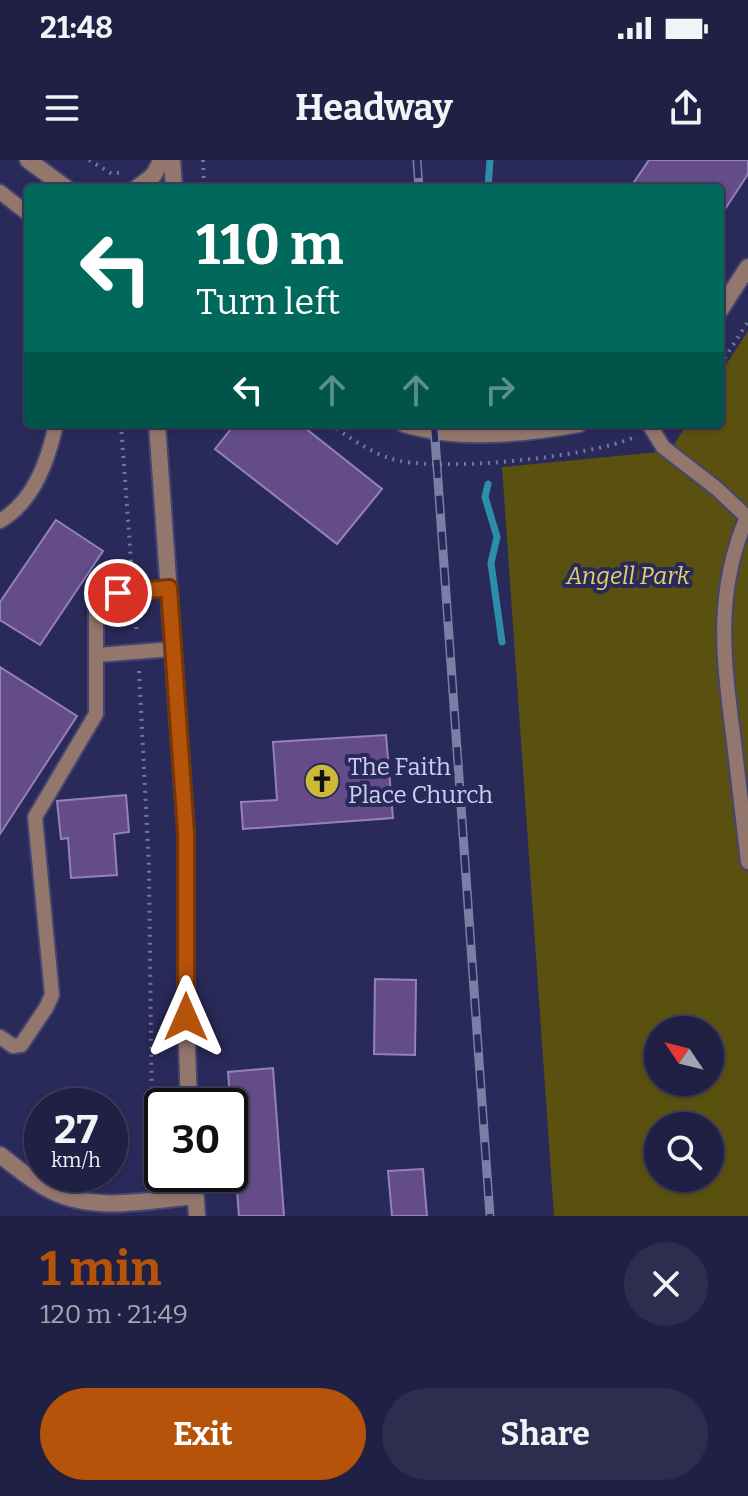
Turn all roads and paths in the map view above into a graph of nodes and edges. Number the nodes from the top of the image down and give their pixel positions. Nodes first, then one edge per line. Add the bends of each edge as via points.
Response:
1 (28, 160) edge
2 (89, 160) edge
3 (162, 160) edge
4 (172, 160) edge
5 (203, 160) edge
6 (125, 170) dead end
7 (56, 184) edge
8 (142, 184) edge
9 (174, 184) edge
10 (204, 184) edge
11 (0, 192) edge
12 (24, 210) edge
13 (748, 267) edge
14 (724, 304) edge
15 (748, 322) edge
16 (724, 359) edge
17 (55, 428) edge
18 (121, 428) edge
19 (157, 428) edge
20 (420, 428) edge
21 (536, 428) edge
22 (651, 428) edge
23 (634, 437) dead end
24 (621, 442) dead end
25 (748, 518) edge
26 (0, 521) edge
27 (169, 588) junction
28 (134, 592) junction
29 (173, 649) junction
30 (138, 650) junction
31 (97, 655) junction
32 (748, 862) edge
33 (0, 1037) edge
34 (188, 1088) edge
35 (0, 1155) edge
36 (195, 1192) edge
37 (195, 1196) junction
38 (158, 1199) junction
39 (197, 1216) edge

1 - 7 street
2 - 6 path via 112,174
3 - 8 street
4 - 9 street
5 - 10 path
11 - 12 lane
13 - 14 street
15 - 16 path
17 - 26 lane via 38,481 23,503
18 - 28 path
19 - 27 street
20 - 21 street via 461,435
22 - 25 lane via 663,447
23 - 24 path
25 - 32 lane via 727,582 723,649
27 - 28 lane
27 - 29 street
28 - 30 path
28 - 31 lane via 102,594 96,600
29 - 30 lane
29 - 34 street via 186,833
30 - 31 lane
30 - 38 path
31 - 33 lane via 96,714 35,817 52,995 21,1045
35 - 38 street via 52,1191 78,1200 104,1204
36 - 37 street
37 - 38 street
37 - 39 street

